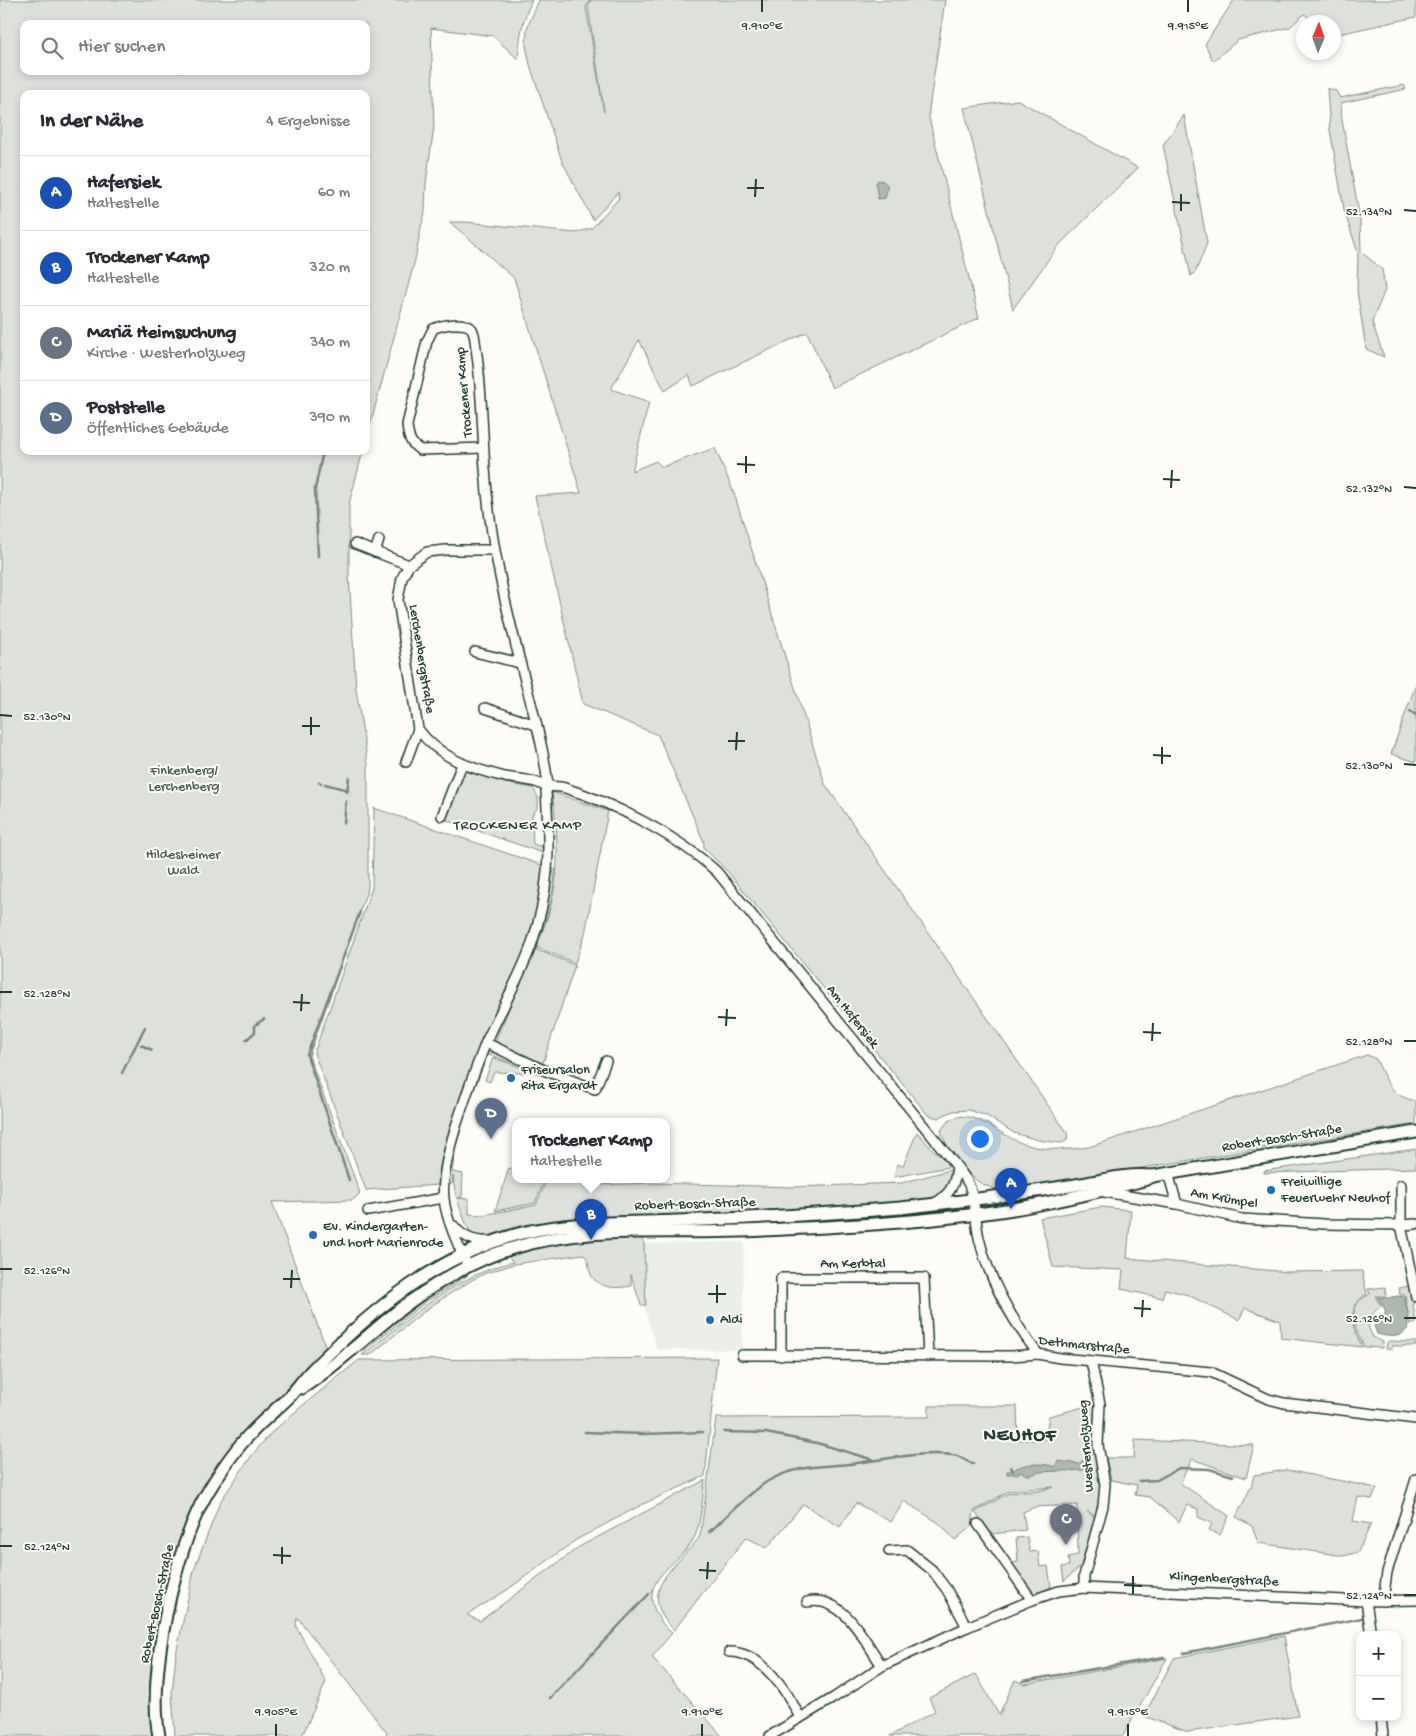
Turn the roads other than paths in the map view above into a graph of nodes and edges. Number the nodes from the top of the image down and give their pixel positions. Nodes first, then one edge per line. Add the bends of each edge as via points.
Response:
1 (484, 448) junction
2 (379, 540) dead end
3 (355, 544) dead end
4 (494, 550) junction
5 (374, 552) junction
6 (409, 565) junction
7 (475, 652) dead end
8 (520, 663) junction
9 (486, 708) dead end
10 (536, 725) junction
11 (418, 729) junction
12 (406, 762) dead end
13 (462, 764) junction
14 (548, 786) junction
15 (442, 816) dead end
16 (486, 1043) junction
17 (606, 1061) dead end
18 (1416, 1132) edge
19 (956, 1167) junction
20 (1168, 1173) junction
21 (1153, 1176) junction
22 (1401, 1185) dead end
23 (1100, 1191) junction
24 (444, 1198) junction
25 (973, 1200) junction
26 (1177, 1204) junction
27 (932, 1205) junction
28 (368, 1210) dead end
29 (975, 1213) junction
30 (450, 1222) junction
31 (1416, 1224) edge
32 (1401, 1225) junction
33 (495, 1241) junction
34 (462, 1254) junction
35 (468, 1266) junction
36 (1416, 1297) edge
37 (1038, 1354) junction
38 (742, 1356) dead end
39 (781, 1356) junction
40 (928, 1356) junction
41 (1090, 1361) junction
42 (292, 1394) junction
43 (1416, 1419) edge
44 (1416, 1479) edge
45 (978, 1524) dead end
46 (889, 1551) dead end
47 (1084, 1588) junction
48 (1032, 1600) junction
49 (1416, 1600) edge
50 (1366, 1601) junction
51 (1383, 1601) junction
52 (807, 1602) dead end
53 (968, 1627) junction
54 (1370, 1631) edge
55 (728, 1652) dead end
56 (882, 1666) junction
57 (800, 1718) junction
58 (1381, 1721) edge
59 (159, 1736) edge
60 (770, 1736) edge
61 (1383, 1736) edge

1 - 1 street, Trockener Kamp via 472,329 466,325 440,325 433,329 428,341 408,418 407,435 420,450
1 - 4 street, Trockener Kamp
2 - 5 street
3 - 5 street
4 - 6 street via 427,552
4 - 8 street, Trockener Kamp
5 - 6 street
6 - 11 street, Lerchenbergstraße via 402,578 398,600
7 - 8 street
8 - 10 street, Trockener Kamp
9 - 10 street
10 - 14 street, Trockener Kamp
11 - 12 street, Lerchenbergstraße
11 - 13 street, Lerchenbergstraße via 438,750
13 - 14 street, Lerchenbergstraße
13 - 15 street
14 - 16 street, Trockener Kamp via 549,858 543,902 529,949
14 - 19 street, Am Hafersiek via 564,788 619,809 700,856 733,890
16 - 17 street via 595,1089
16 - 24 street, Trockener Kamp via 450,1143
18 - 20 main road, Robert-Bosch-Straße
19 - 25 street, Am Hafersiek via 969,1185
19 - 27 street via 950,1192
20 - 21 main road, Robert-Bosch-Straße
20 - 26 street, Am Krümpel
21 - 23 main road, Robert-Bosch-Straße
21 - 25 main road, Robert-Bosch-Straße via 1137,1174
22 - 32 street
23 - 26 street, Am Krümpel
23 - 29 main road, Robert-Bosch-Straße
24 - 28 street
24 - 30 street, Trockener Kamp
25 - 27 main road, Robert-Bosch-Straße
25 - 29 street, Am Hafersiek
26 - 32 street, Am Krümpel via 1242,1219
27 - 33 main road, Robert-Bosch-Straße via 748,1218 581,1224
29 - 35 main road, Robert-Bosch-Straße via 856,1225 583,1235 513,1248
29 - 37 street, Am Hafersiek via 979,1238 995,1281 1010,1312
30 - 33 street via 469,1239
30 - 34 street, Trockener Kamp
31 - 32 street, Am Krümpel
32 - 36 street
33 - 34 main road, Robert-Bosch-Straße
34 - 35 street, Trockener Kamp
34 - 42 main road, Robert-Bosch-Straße via 420,1278 392,1299 314,1367
35 - 42 main road, Robert-Bosch-Straße via 407,1304 324,1373
37 - 40 street, Dethmarstraße
37 - 41 street, Dethmarstraße
38 - 39 street, Dethmarstraße
39 - 40 street, Dethmarstraße
39 - 40 street, Am Kerbtal via 781,1278 924,1278
41 - 43 street, Dethmarstraße via 1211,1372 1268,1399 1284,1403
41 - 47 street, Westerholzweg via 1100,1404 1098,1446 1105,1485
42 - 59 main road, Robert-Bosch-Straße via 235,1452 204,1499 191,1530 176,1574 159,1662
44 - 51 street via 1387,1572
45 - 48 street
46 - 53 street via 907,1550 932,1570
47 - 48 street, Klingenbergstraße via 1059,1591
47 - 50 street, Klingenbergstraße
48 - 53 street, Klingenbergstraße
49 - 51 street, Klingenbergstraße
50 - 51 street, Klingenbergstraße
50 - 54 street
52 - 56 street via 829,1603 841,1611 855,1625
53 - 56 street, Klingenbergstraße
55 - 57 street via 739,1652 769,1672 792,1699
56 - 57 street, Klingenbergstraße
57 - 60 street, Klingenbergstraße
58 - 61 street

